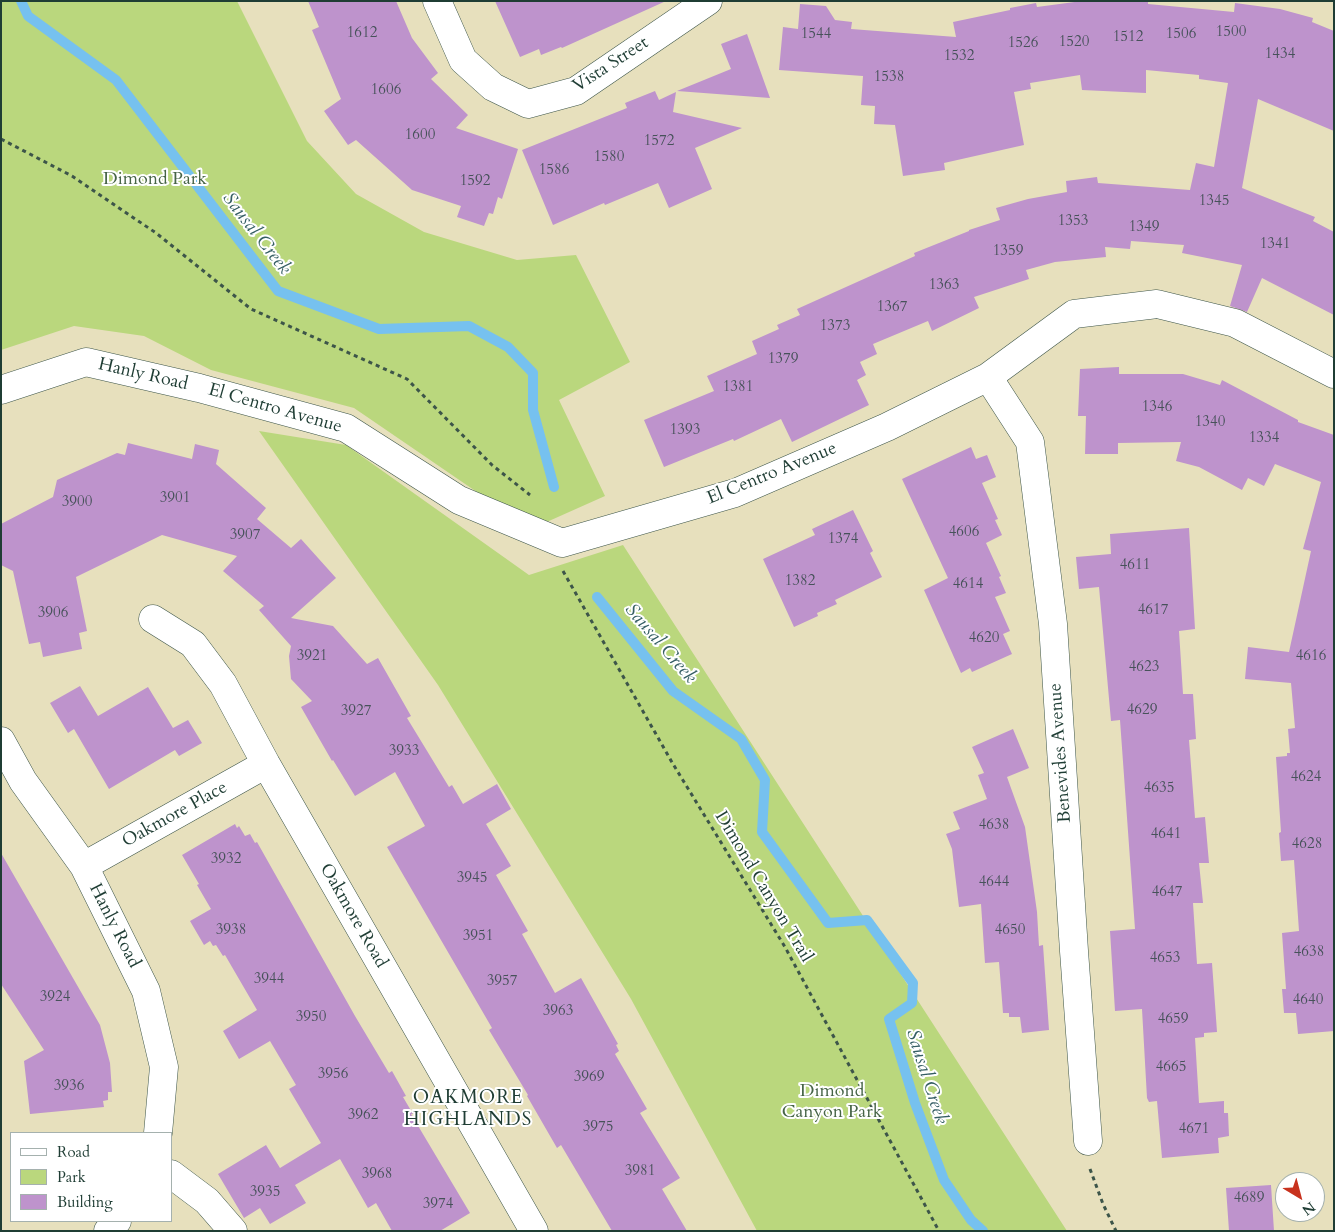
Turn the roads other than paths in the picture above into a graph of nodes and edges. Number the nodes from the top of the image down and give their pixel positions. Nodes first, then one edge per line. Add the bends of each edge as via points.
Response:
1 (437, 1) edge
2 (708, 1) edge
3 (1334, 374) edge
4 (988, 377) junction
5 (199, 388) joint
6 (1, 390) edge
7 (153, 618) dead end
8 (1, 741) edge
9 (266, 764) junction
10 (84, 866) junction
11 (158, 1132) edge
12 (1088, 1141) road end
13 (172, 1175) edge
14 (233, 1231) edge
15 (534, 1231) edge

1 - 2 street, Vista Street via 463,60 492,88 528,104 576,91
3 - 4 street, El Centro Avenue via 1235,323 1157,304 1074,314
4 - 5 street, El Centro Avenue via 887,427 735,493 562,543 459,500 346,428
4 - 12 street, Benevides Avenue via 1030,442 1053,624
5 - 6 street, Hanly Road via 86,362
7 - 9 street, Oakmore Road via 193,644 223,684
8 - 10 street, Hanly Road via 23,781
9 - 10 street, Oakmore Place
9 - 15 street, Oakmore Road
10 - 11 street, Hanly Road via 146,990 164,1067
13 - 14 street via 207,1201

